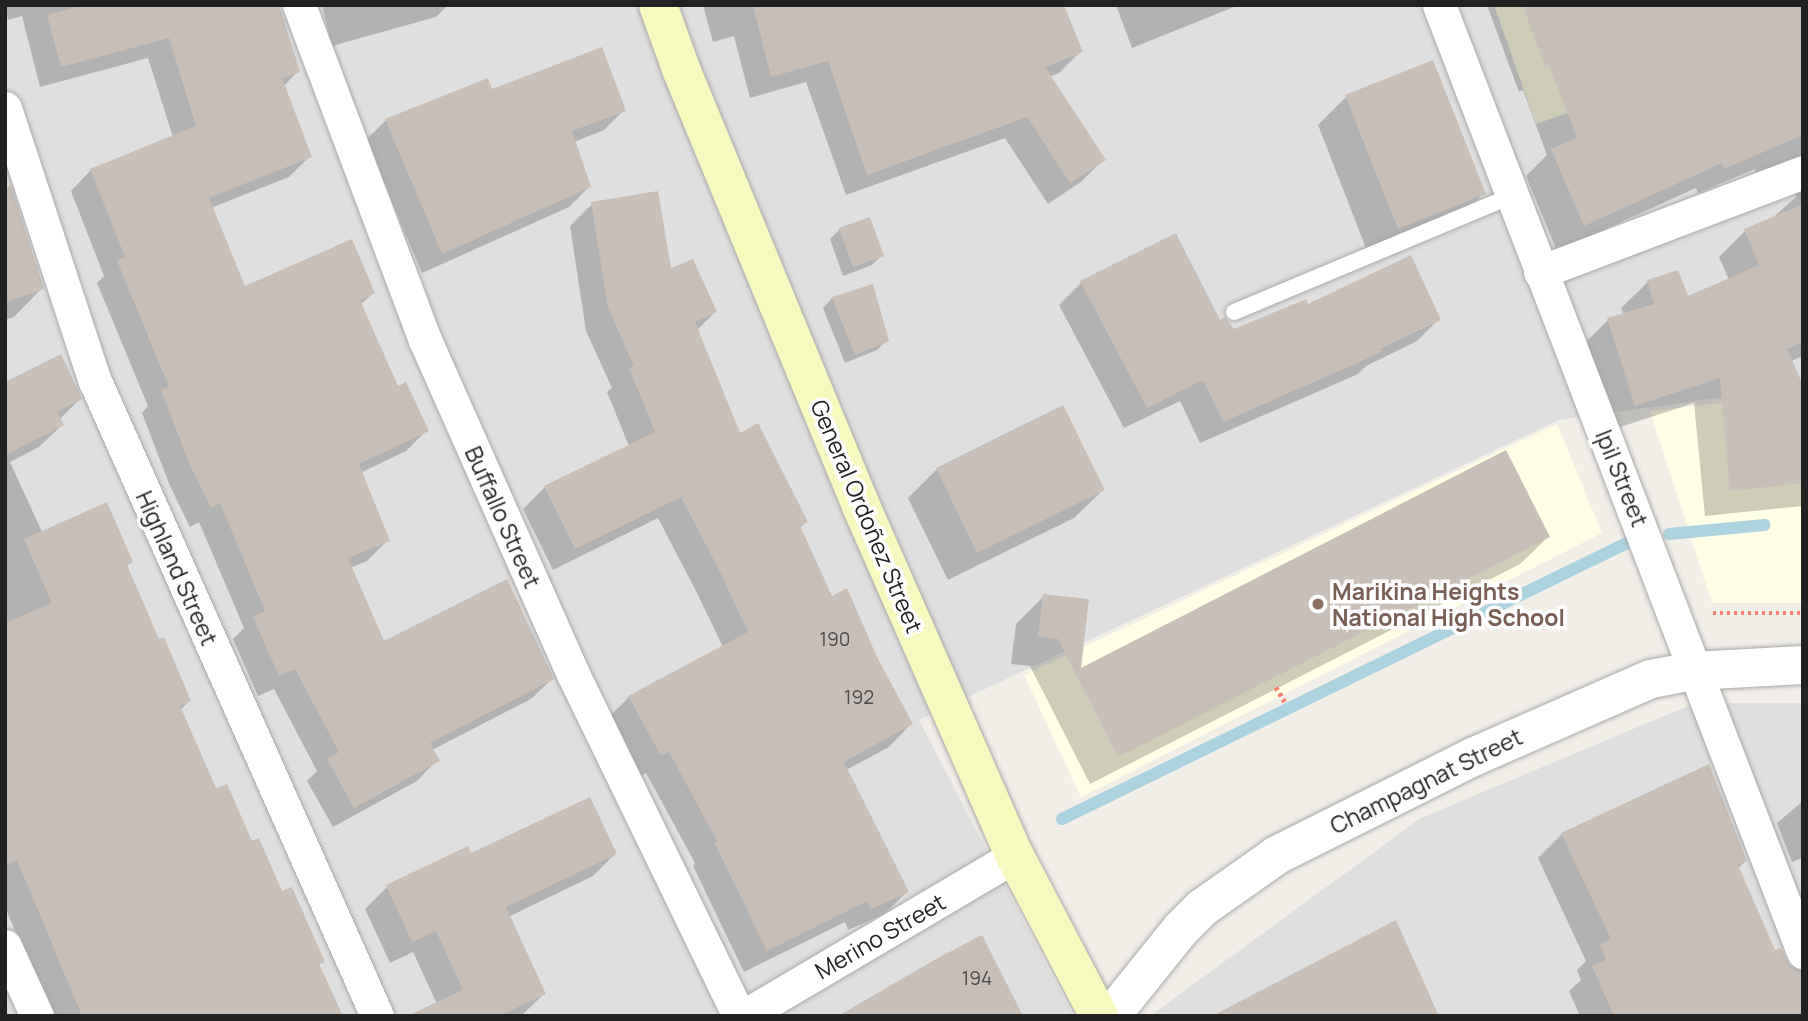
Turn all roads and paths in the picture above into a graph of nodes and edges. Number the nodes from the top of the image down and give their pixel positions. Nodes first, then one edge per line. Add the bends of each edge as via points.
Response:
1 (299, 5) edge
2 (658, 5) edge
3 (1439, 5) edge
4 (5, 108) edge
5 (1803, 172) edge
6 (1511, 196) junction
7 (1540, 272) junction
8 (1234, 312) dead end
9 (1711, 613) dead end
10 (1803, 613) edge
11 (1803, 666) edge
12 (1693, 671) junction
13 (1276, 687) dead end
14 (1284, 702) dead end
15 (1014, 856) junction
16 (5, 946) edge
17 (1803, 952) edge
18 (37, 1016) edge
19 (377, 1016) edge
20 (741, 1016) edge
21 (1099, 1016) edge
22 (1111, 1016) edge

1 - 20 street, Buffallo Street via 425,341 573,674
2 - 15 main road, General Ordoñez Street via 856,494
3 - 6 street, Ipil Street
4 - 19 street, Highland Street via 95,382
5 - 7 street
6 - 7 street, Ipil Street
6 - 8 lane
7 - 12 street, Ipil Street
9 - 10 path
11 - 12 street, Champagnat Street
12 - 17 street, Ipil Street
12 - 22 street, Champagnat Street via 1651,679 1580,708 1277,855 1188,922
13 - 14 path
15 - 20 street, Merino Street
15 - 21 main road, General Ordoñez Street
16 - 18 street

